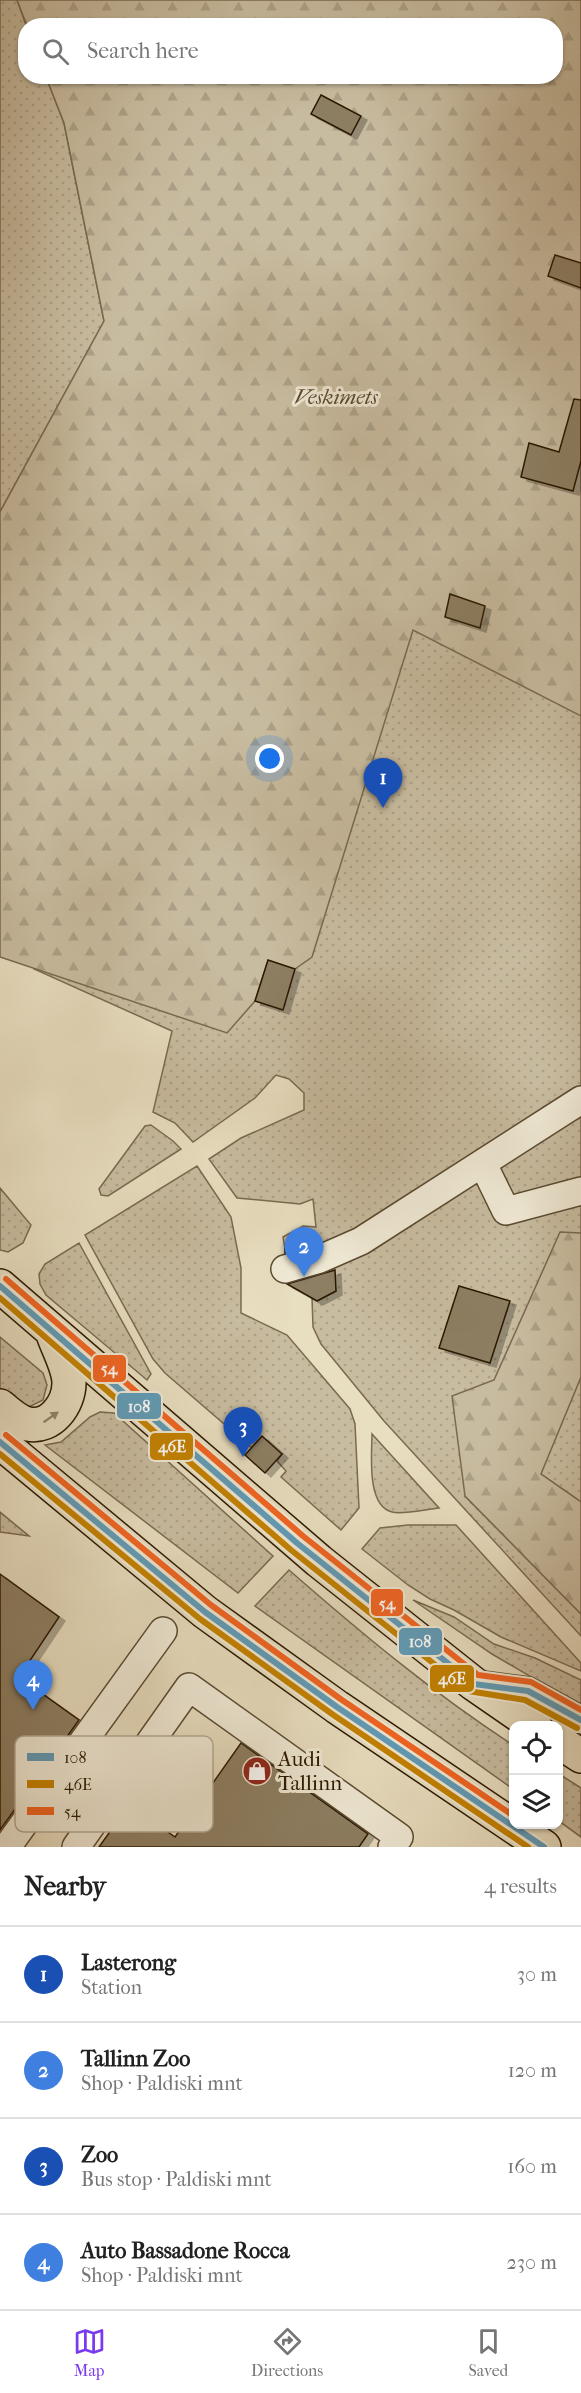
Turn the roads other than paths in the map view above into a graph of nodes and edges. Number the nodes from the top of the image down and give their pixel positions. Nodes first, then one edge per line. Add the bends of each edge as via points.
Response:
1 (581, 1100) edge
2 (483, 1164) junction
3 (581, 1191) edge
4 (285, 1269) dead end
5 (0, 1286) edge
6 (53, 1333) junction
7 (0, 1406) edge
8 (0, 1442) edge
9 (163, 1631) dead end
10 (474, 1684) junction
11 (581, 1720) edge
12 (529, 1721) edge
13 (87, 1736) edge
14 (154, 1736) edge
15 (563, 1744) edge
16 (581, 1756) edge
17 (482, 1807) junction
18 (18, 1832) edge
19 (87, 1832) edge
20 (7, 1847) edge
21 (76, 1847) edge
22 (392, 1847) edge
23 (519, 1847) edge
24 (544, 1847) edge

1 - 2 street
2 - 3 street via 506,1211
2 - 4 street via 361,1241
5 - 6 main road
7 -> 6 main road via 27,1424 43,1423 58,1413 67,1399 69,1382
6 - 10 main road via 297,1543
8 - 17 main road via 205,1612
9 - 13 street
10 - 11 street via 528,1691
10 - 12 main road
14 - 22 street via 189,1687 399,1837
15 - 16 main road
17 - 23 street
17 - 24 main road
18 - 20 street
19 - 21 street

